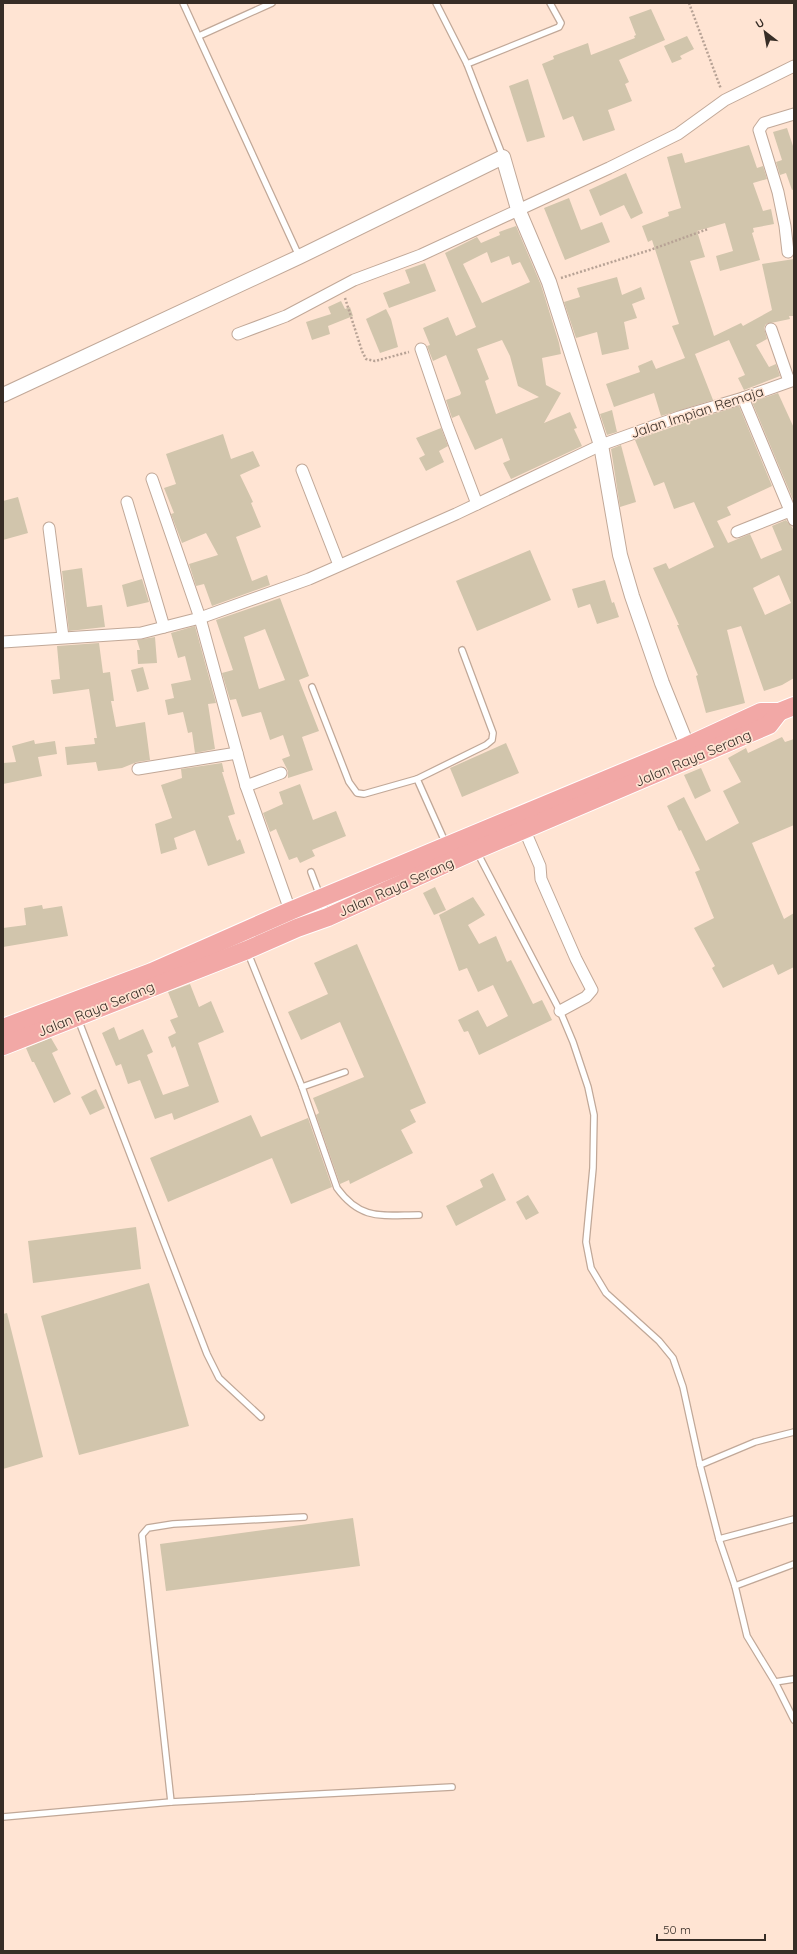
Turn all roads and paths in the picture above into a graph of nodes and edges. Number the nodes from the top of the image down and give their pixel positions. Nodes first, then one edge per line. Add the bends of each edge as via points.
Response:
1 (183, 3) edge
2 (272, 3) edge
3 (436, 3) edge
4 (550, 3) edge
5 (689, 3) edge
6 (199, 36) junction
7 (466, 64) junction
8 (794, 66) edge
9 (725, 100) junction
10 (794, 114) edge
11 (503, 157) junction
12 (518, 209) junction
13 (708, 229) dead end
14 (788, 252) dead end
15 (299, 257) junction
16 (549, 282) junction
17 (341, 287) junction
18 (771, 329) dead end
19 (238, 334) dead end
20 (421, 349) joint
21 (792, 380) edge
22 (3, 394) edge
23 (742, 398) junction
24 (601, 445) junction
25 (302, 470) dead end
26 (152, 479) dead end
27 (127, 502) dead end
28 (477, 504) junction
29 (792, 515) edge
30 (49, 528) dead end
31 (737, 532) dead end
32 (339, 565) junction
33 (200, 618) junction
34 (164, 627) junction
35 (63, 638) junction
36 (3, 642) edge
37 (462, 650) dead end
38 (312, 686) dead end
39 (787, 709) edge
40 (690, 752) junction
41 (236, 753) junction
42 (138, 769) dead end
43 (281, 772) dead end
44 (417, 779) junction
45 (246, 786) junction
46 (525, 831) junction
47 (476, 850) junction
48 (450, 853) junction
49 (311, 872) dead end
50 (321, 899) junction
51 (290, 911) junction
52 (328, 917) junction
53 (297, 928) junction
54 (247, 950) junction
55 (74, 1009) junction
56 (560, 1011) junction
57 (3, 1028) edge
58 (3, 1046) edge
59 (345, 1072) dead end
60 (302, 1088) junction
61 (419, 1215) dead end
62 (261, 1417) dead end
63 (794, 1432) edge
64 (700, 1465) junction
65 (304, 1517) dead end
66 (794, 1519) edge
67 (719, 1539) junction
68 (794, 1564) edge
69 (735, 1586) junction
70 (794, 1679) edge
71 (775, 1682) junction
72 (794, 1720) edge
73 (452, 1787) dead end
74 (171, 1802) junction
75 (3, 1818) edge

1 - 6 lane
2 - 6 lane
3 - 7 lane
4 - 7 lane via 561,23 559,27
5 - 9 path
6 - 15 lane
7 - 11 lane
8 - 9 street
9 - 12 street via 678,134 572,186
10 - 14 street via 764,123 759,130 778,192
11 - 12 street
11 - 15 street
12 - 16 street
12 - 17 street via 421,255
13 - 16 path
15 - 22 street
16 - 24 street
17 - 19 street via 286,316
17 - 20 path via 366,359 382,360
18 - 21 street
20 - 28 street
21 - 23 street, Jalan Impian Remaja
23 - 24 street, Jalan Impian Remaja
23 - 29 street
24 - 28 street, Jalan Impian Remaja
24 - 40 street via 620,555 643,628
25 - 32 street
26 - 33 street
27 - 34 street
28 - 32 street, Jalan Impian Remaja
29 - 31 street
30 - 35 street
32 - 33 street, Jalan Impian Remaja via 309,579
33 - 34 street, Jalan Impian Remaja
33 - 41 street
34 - 35 street, Jalan Impian Remaja via 133,633
35 - 36 street, Jalan Impian Remaja
37 - 44 lane via 493,733 492,740
38 - 44 lane via 349,782 357,793 364,794
39 - 40 highway, Jalan Raya Serang via 769,726
40 - 46 highway, Jalan Raya Serang
40 - 48 highway, Jalan Raya Serang
41 - 42 street
41 - 45 street
43 - 45 street
44 - 48 lane
45 - 51 street
46 - 47 highway, Jalan Raya Serang
46 - 56 street via 540,866 540,880 592,990 586,997
47 - 48 highway, Jalan Raya Serang
47 - 56 lane
48 - 50 highway, Jalan Raya Serang
48 - 52 highway, Jalan Raya Serang
49 - 50 lane
50 - 51 highway, Jalan Raya Serang
50 - 52 lane
51 - 53 street
51 - 55 highway, Jalan Raya Serang
52 - 53 highway, Jalan Raya Serang
53 - 54 highway, Jalan Raya Serang
54 - 55 highway, Jalan Raya Serang
54 - 60 lane
55 - 57 highway, Jalan Raya Serang
55 - 58 highway, Jalan Raya Serang
55 - 62 lane via 207,1354 219,1378
56 - 64 lane via 588,1087 594,1115 586,1242 591,1268 606,1293 659,1342 672,1358 683,1386
59 - 60 lane
60 - 61 lane via 337,1188 348,1202 361,1212 378,1215
63 - 64 lane via 755,1442
64 - 67 lane
65 - 74 lane via 173,1524 148,1528 142,1535
66 - 67 lane
67 - 69 lane
68 - 69 lane
69 - 71 lane via 747,1636
70 - 71 lane
71 - 72 lane
73 - 74 lane
74 - 75 lane

